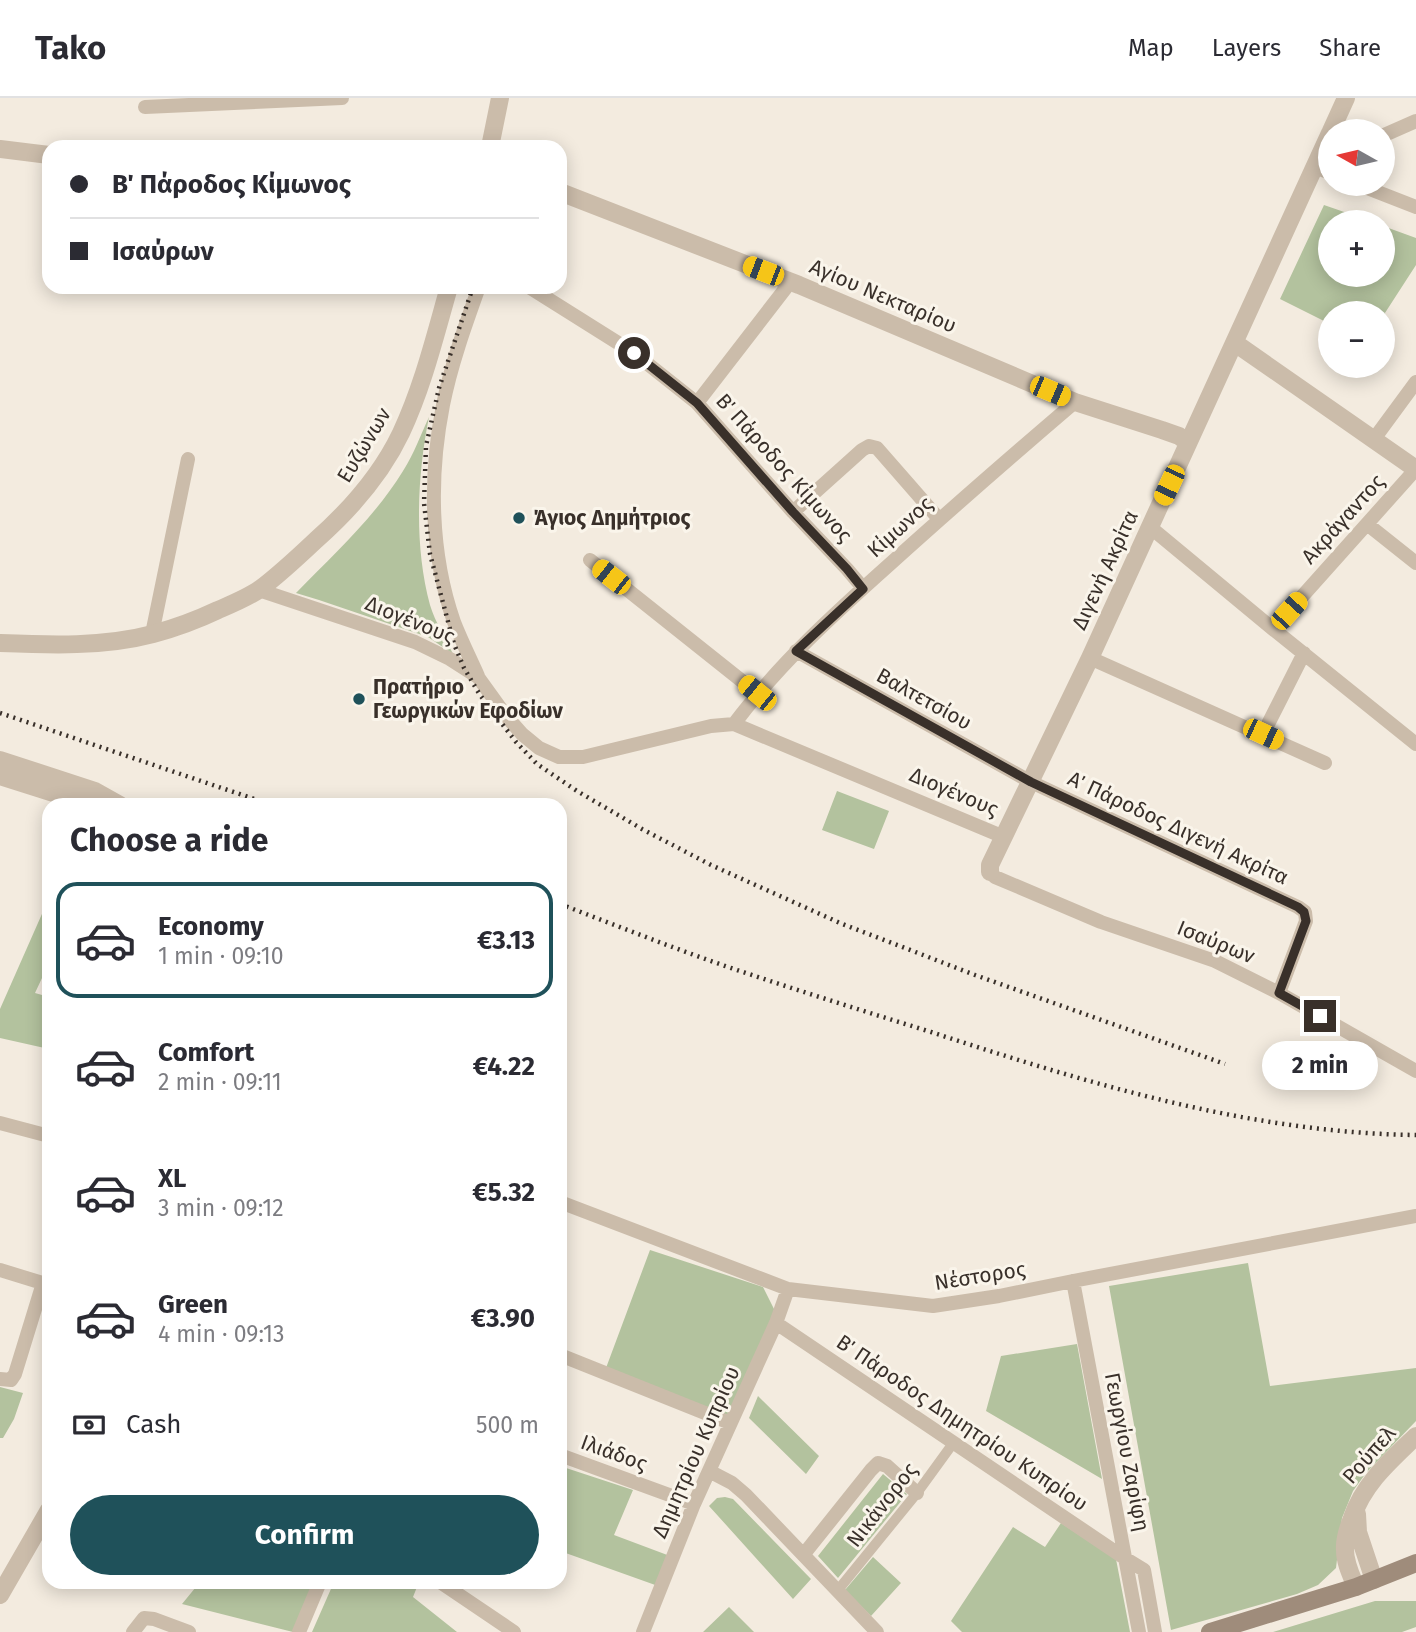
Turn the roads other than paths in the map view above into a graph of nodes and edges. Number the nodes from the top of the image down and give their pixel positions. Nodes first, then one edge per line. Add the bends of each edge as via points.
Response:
1 (342, 98) edge
2 (500, 98) edge
3 (1346, 98) edge
4 (145, 107) dead end
5 (1336, 119) edge
6 (1416, 121) edge
7 (1395, 130) edge
8 (491, 140) edge
9 (0, 149) edge
10 (42, 154) edge
11 (1318, 180) edge
12 (567, 195) edge
13 (1388, 196) edge
14 (1416, 207) edge
15 (789, 281) junction
16 (447, 294) edge
17 (476, 294) edge
18 (540, 294) edge
19 (1234, 343) junction
20 (1416, 382) edge
21 (1075, 402) junction
22 (697, 403) junction
23 (1374, 439) junction
24 (1188, 443) junction
25 (188, 459) dead end
26 (1416, 469) edge
27 (793, 512) junction
28 (939, 519) junction
29 (1367, 524) junction
30 (1150, 527) junction
31 (590, 560) dead end
32 (1416, 563) edge
33 (863, 589) junction
34 (259, 590) junction
35 (1273, 629) junction
36 (152, 634) junction
37 (0, 643) edge
38 (796, 651) junction
39 (1304, 653) junction
40 (1090, 658) junction
41 (478, 677) junction
42 (757, 693) junction
43 (734, 724) junction
44 (1263, 734) junction
45 (1416, 744) edge
46 (0, 760) edge
47 (1325, 763) dead end
48 (0, 776) edge
49 (1031, 782) junction
50 (69, 798) edge
51 (108, 798) edge
52 (1004, 837) junction
53 (990, 872) joint
54 (1279, 993) junction
55 (1416, 1072) edge
56 (0, 1123) edge
57 (42, 1134) edge
58 (567, 1205) edge
59 (1416, 1216) edge
60 (0, 1270) edge
61 (1073, 1281) junction
62 (42, 1283) edge
63 (788, 1289) junction
64 (42, 1296) edge
65 (776, 1323) junction
66 (567, 1358) edge
67 (6, 1380) edge
68 (730, 1423) junction
69 (1416, 1436) edge
70 (954, 1443) junction
71 (567, 1458) edge
72 (709, 1471) junction
73 (917, 1493) junction
74 (694, 1504) junction
75 (1357, 1504) junction
76 (42, 1522) edge
77 (804, 1554) junction
78 (1126, 1559) junction
79 (1416, 1563) edge
80 (1374, 1580) junction
81 (1356, 1587) junction
82 (317, 1589) edge
83 (450, 1589) edge
84 (838, 1590) junction
85 (0, 1595) edge
86 (133, 1632) edge
87 (189, 1632) edge
88 (299, 1632) edge
89 (514, 1632) edge
90 (643, 1632) edge
91 (877, 1632) edge
92 (1139, 1632) edge
93 (1155, 1632) edge
94 (1210, 1632) edge

1 - 4 street
2 - 8 street
3 - 5 street, Διγενή Ακρίτα
6 - 7 street
9 - 10 street
11 - 19 street, Διγενή Ακρίτα
12 - 15 street, Αγίου Νεκταρίου
13 - 14 street
15 - 21 street, Αγίου Νεκταρίου
15 - 22 street
16 - 34 street, Ευζώνων via 423,378 386,461 359,499
17 - 41 street via 443,404 433,499 440,569 454,621
18 - 22 street, Β΄ Πάροδος Κίμωνος via 634,353
19 - 23 street
19 - 24 street, Διγενή Ακρίτα
20 - 23 street
21 - 24 street, Αγίου Νεκταρίου via 1162,429
21 - 28 street, Κίμωνος
22 - 27 street, Β΄ Πάροδος Κίμωνος
23 - 26 street
24 - 30 street, Διγενή Ακρίτα
25 - 36 street
26 - 29 street, Ακράγαντος
27 - 28 street via 869,446 877,448
27 - 33 street, Β΄ Πάροδος Κίμωνος
28 - 33 street, Κίμωνος
29 - 32 street
29 - 35 street, Ακράγαντος
30 - 35 street
30 - 40 street, Διγενή Ακρίτα
31 - 42 street
33 - 38 street, Κίμωνος
34 - 36 street
34 - 41 street, Διογένους via 415,642
35 - 39 street
36 - 37 street via 77,643
38 - 42 street, Κίμωνος
38 - 49 street, Βαλτετσίου
39 - 44 street
39 - 45 street
40 - 44 street
40 - 49 street, Διγενή Ακρίτα
41 - 43 street, Διογένους via 522,734 559,757 583,757
42 - 43 street, Κίμωνος
43 - 52 street, Διογένους
44 - 47 street
46 - 51 street
48 - 50 street
49 - 52 street, Διγενή Ακρίτα
49 - 54 street, Α΄ Πάροδος Διγενή Ακρίτα via 1304,912 1306,921
52 - 53 street, Διγενή Ακρίτα
53 - 54 street, Ισαύρων via 1101,922 1214,961
54 - 55 street, Ισαύρων
56 - 57 street
58 - 63 street, Νέστορος
59 - 61 street, Νέστορος
60 - 62 street
61 - 63 street, Νέστορος via 933,1306
61 - 78 street, Γεωργίου Ζαρίφη
63 - 65 street, Δημητρίου Κυπρίου
64 - 67 street via 15,1374
65 - 68 street, Δημητρίου Κυπρίου
65 - 70 street, Β΄ Πάροδος Δημητρίου Κυπρίου
66 - 68 street
68 - 72 street, Δημητρίου Κυπρίου
69 - 75 street, Ρούπελ via 1375,1476
70 - 73 street, Νικάνορος
70 - 78 street, Β΄ Πάροδος Δημητρίου Κυπρίου
71 - 74 street, Ιλιάδος
72 - 74 street, Δημητρίου Κυπρίου
72 - 77 street via 746,1495
73 - 77 street via 878,1463
73 - 84 street, Νικάνορος
74 - 90 street, Δημητρίου Κυπρίου
75 - 80 street via 1358,1532
75 - 81 street, Ρούπελ via 1345,1538
76 - 85 street
77 - 84 street
78 - 92 street, Γεωργίου Ζαρίφη
78 - 93 street, Β΄ Πάροδος Δημητρίου Κυπρίου via 1144,1570
79 - 80 main road
80 - 81 main road
81 - 94 main road
82 - 88 street
83 - 89 street
84 - 91 street
86 - 87 street via 144,1618

